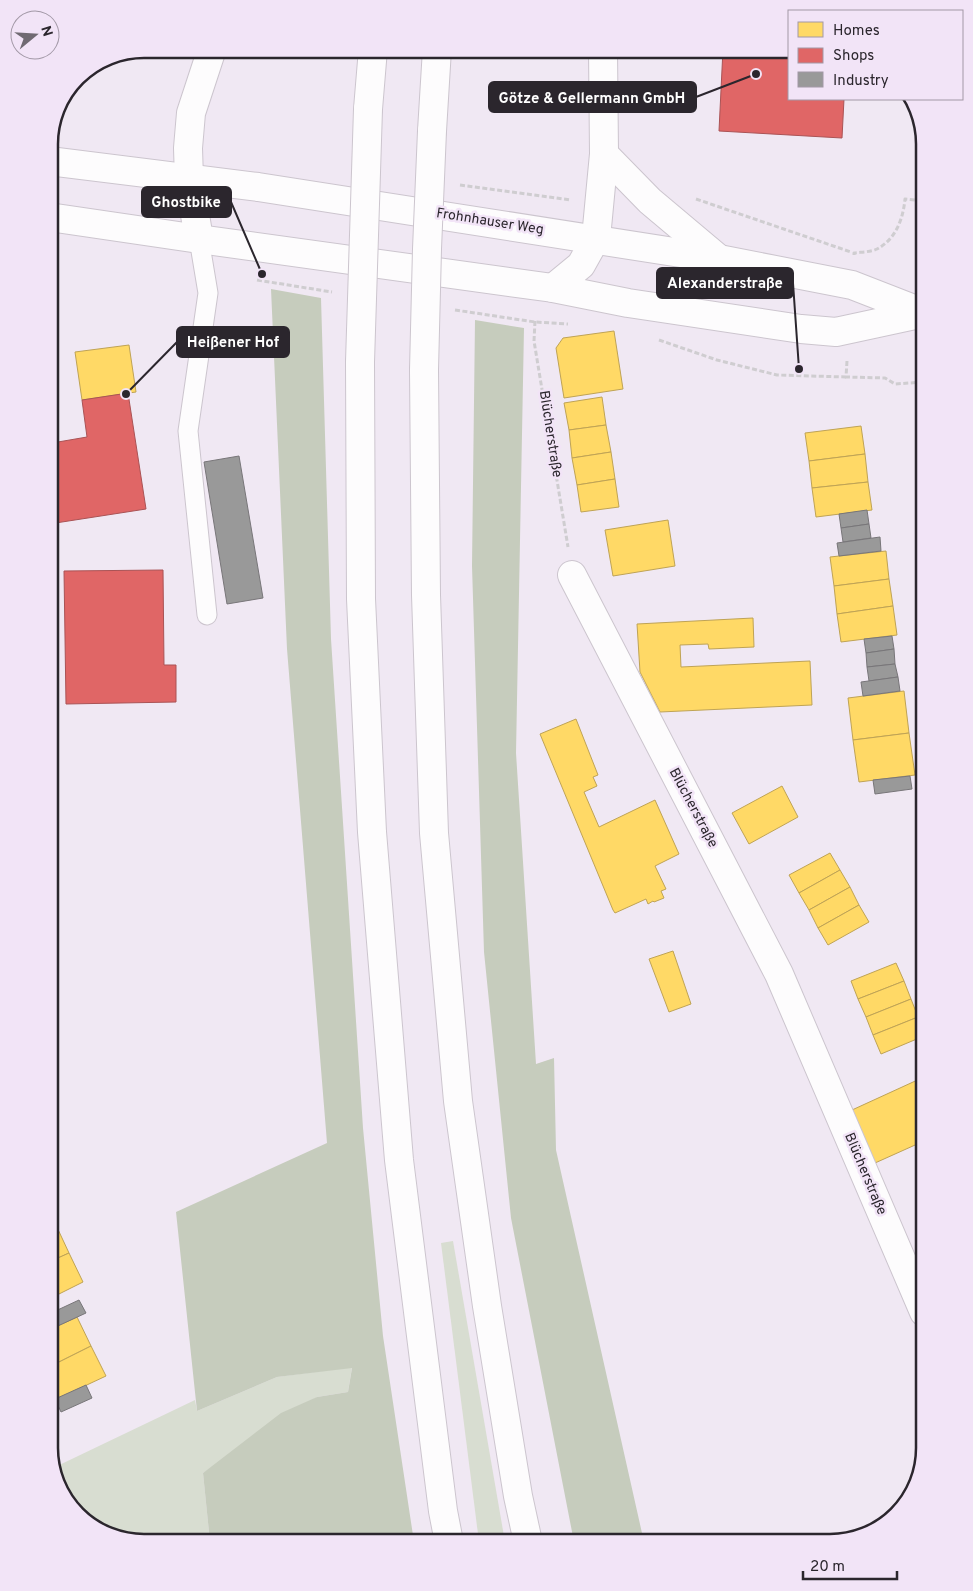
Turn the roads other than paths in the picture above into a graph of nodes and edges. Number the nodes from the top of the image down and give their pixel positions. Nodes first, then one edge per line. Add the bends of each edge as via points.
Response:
1 (209, 58) edge
2 (372, 58) edge
3 (436, 58) edge
4 (603, 58) edge
5 (604, 154) junction
6 (58, 162) edge
7 (189, 179) junction
8 (58, 218) edge
9 (596, 238) junction
10 (199, 239) junction
11 (719, 259) junction
12 (546, 287) junction
13 (916, 310) edge
14 (916, 315) edge
15 (572, 575) road end
16 (208, 615) dead end
17 (916, 1293) edge
18 (447, 1533) edge
19 (526, 1534) edge

1 - 7 main road via 191,114
2 - 18 main road, bridge via 360,362 361,599 372,832 399,1160
3 - 19 main road, bridge via 424,370 426,595 434,833 458,1101 487,1306
4 - 5 main road
5 - 9 main road
5 - 11 main road via 650,202
6 - 7 main road, Frohnhauser Weg
7 - 9 main road, Frohnhauser Weg
7 - 10 main road
8 - 10 main road
9 - 11 main road, Frohnhauser Weg
9 - 12 main road via 581,265
10 - 12 main road
10 - 16 lane via 208,293 188,432
11 - 13 main road, Frohnhauser Weg via 852,285
12 - 14 main road via 628,304 836,332
15 - 17 main road, Blücherstraße via 779,974

